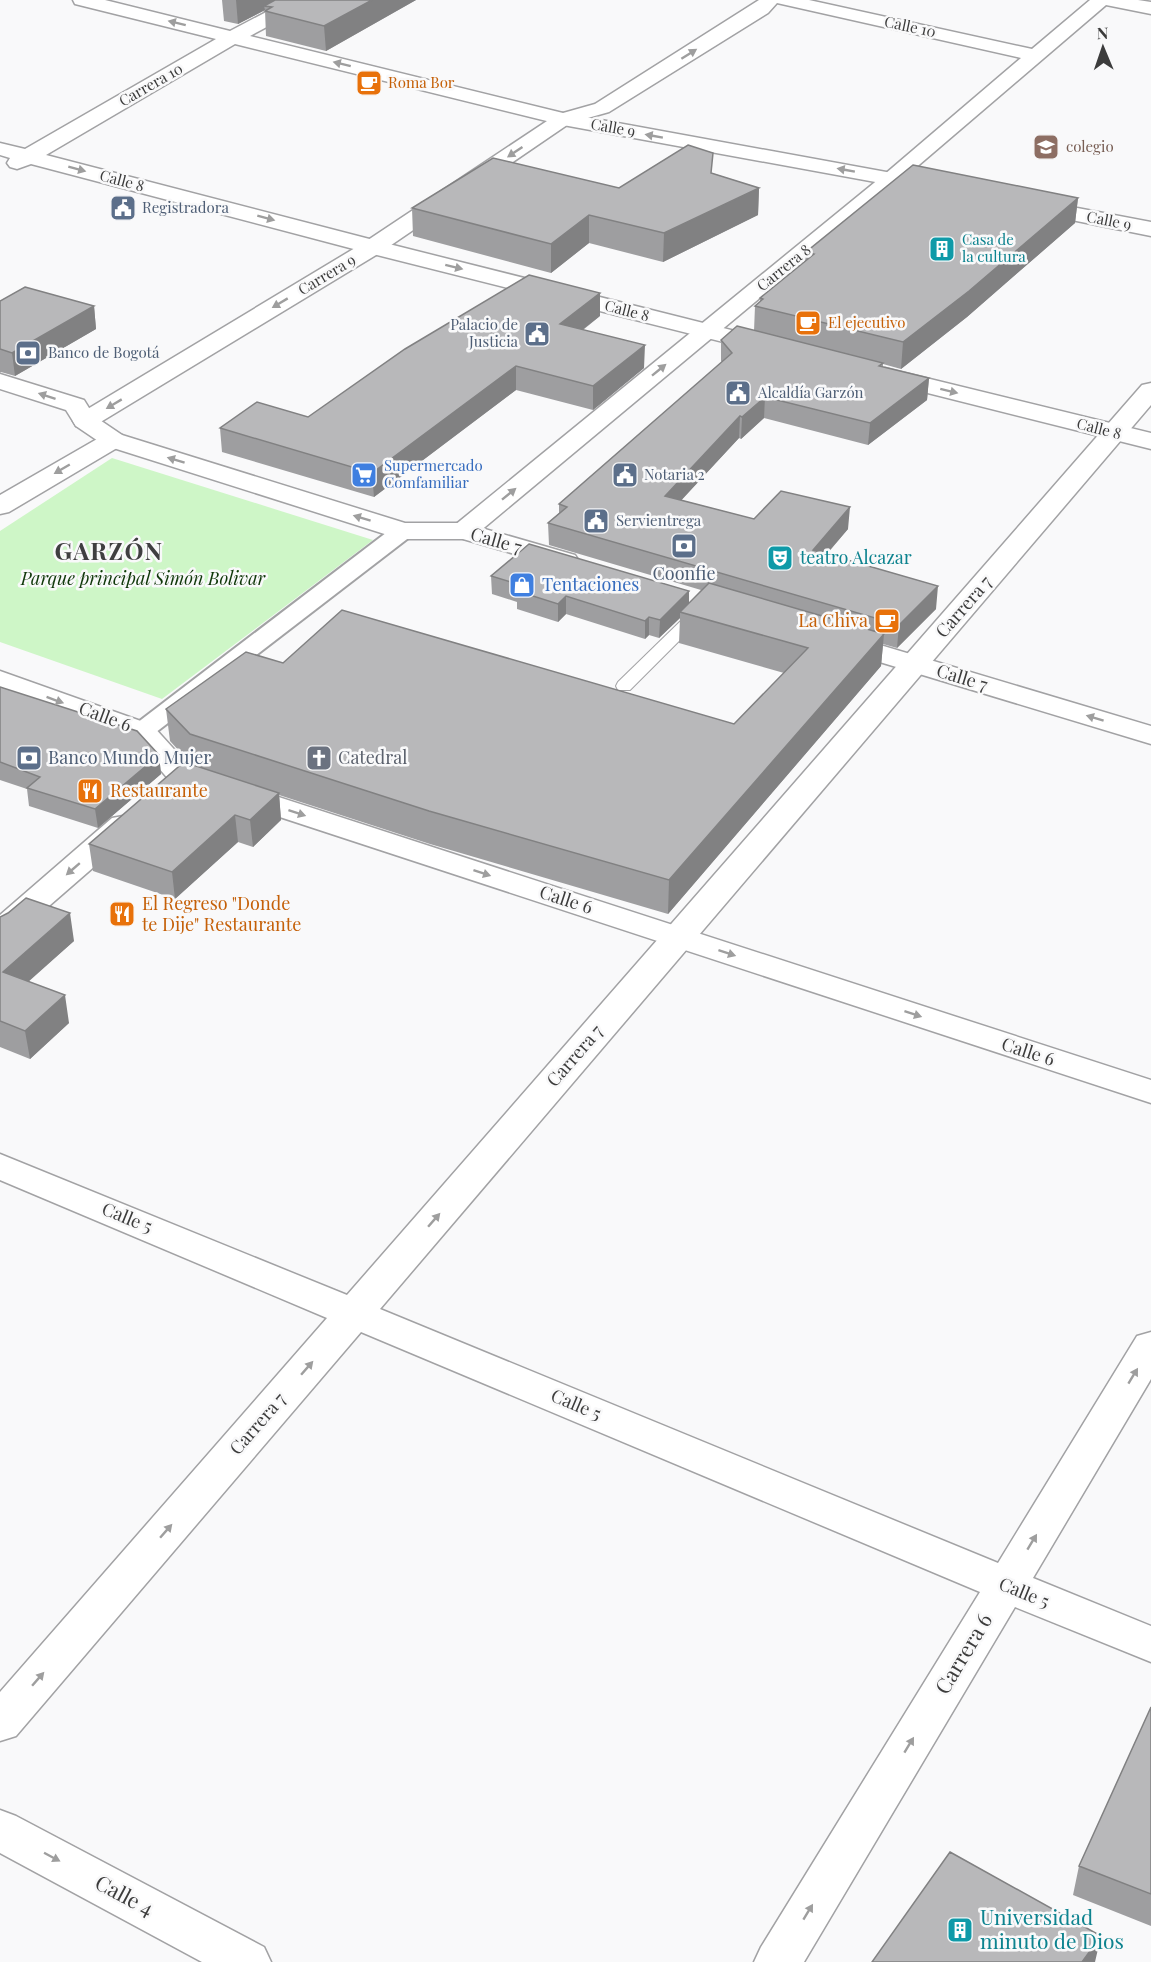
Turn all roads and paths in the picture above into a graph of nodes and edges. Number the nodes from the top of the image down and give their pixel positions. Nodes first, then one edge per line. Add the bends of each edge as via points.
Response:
1 (82, 0) edge
2 (303, 0) edge
3 (760, 0) edge
4 (770, 0) edge
5 (784, 0) edge
6 (1101, 0) edge
7 (1108, 0) edge
8 (1151, 8) edge
9 (698, 28) junction
10 (721, 34) junction
11 (233, 37) junction
12 (1035, 55) junction
13 (637, 65) junction
14 (662, 71) junction
15 (563, 119) junction
16 (0, 149) edge
17 (29, 156) junction
18 (0, 172) edge
19 (892, 178) junction
20 (963, 192) edge
21 (1010, 201) edge
22 (1151, 229) edge
23 (373, 247) junction
24 (707, 331) junction
25 (789, 351) edge
26 (859, 369) edge
27 (0, 381) edge
28 (1151, 390) edge
29 (0, 404) edge
30 (85, 421) junction
31 (1115, 433) junction
32 (113, 440) junction
33 (1151, 441) edge
34 (0, 506) edge
35 (403, 531) junction
36 (464, 531) junction
37 (586, 567) edge
38 (704, 601) edge
39 (811, 633) edge
40 (915, 663) junction
41 (0, 680) edge
42 (624, 686) dead end
43 (142, 730) junction
44 (1151, 735) edge
45 (163, 791) junction
46 (0, 932) edge
47 (679, 937) junction
48 (1151, 1092) edge
49 (0, 1166) edge
50 (354, 1312) junction
51 (1151, 1346) edge
52 (1005, 1586) junction
53 (1151, 1645) edge
54 (0, 1723) edge
55 (0, 1830) edge
56 (247, 1962) edge
57 (778, 1962) edge

11 -> 1 street, Calle 9
2 - 11 street, Carrera 10
3 - 9 street, Carrera 9 via 736,5
4 - 10 street, Carrera 9
5 - 12 street, Calle 10
6 - 12 street, Carrera 8
7 - 8 street
9 - 10 street
9 - 13 street, Carrera 9
14 -> 10 street, Carrera 9
15 -> 11 street, Calle 9
11 - 17 street, Carrera 10
12 - 19 street, Carrera 8
13 - 14 street
13 - 15 street, Carrera 9 via 576,103
14 - 15 street, Carrera 9 via 602,108
19 -> 15 street, Calle 9
15 -> 23 street, Carrera 9
16 - 17 street, Calle 8
17 - 18 street, Carrera 10
17 -> 23 street, Calle 8
19 - 20 street, Calle 9
19 - 24 street, Carrera 8
21 - 22 street, Calle 9
23 -> 24 street, Calle 8
23 -> 30 street, Carrera 9
24 - 25 street, Calle 8
36 -> 24 street, Carrera 8
26 -> 31 street, Calle 8
30 -> 27 street, Calle 7 via 75,405
28 - 31 street, Carrera 7
29 - 30 street via 49,420
30 - 32 street, Calle 7
31 - 33 street, Calle 8
31 - 40 street, Carrera 7
32 -> 34 street
35 -> 32 street, Calle 7
35 - 36 street, Calle 7
35 - 43 street
36 - 37 street, Calle 7
38 - 42 lane
39 - 40 street, Calle 7
44 -> 40 street, Calle 7
40 - 47 street, Carrera 7
41 -> 43 street, Calle 6
43 - 45 street, Calle 6
45 -> 46 street
45 -> 47 street, Calle 6
47 -> 48 street, Calle 6
50 -> 47 street, Carrera 7
49 - 50 street, Calle 5
50 - 52 street, Calle 5
54 -> 50 street, Carrera 7
52 -> 51 street, Carrera 6
52 - 53 street, Calle 5
57 -> 52 street, Carrera 6
55 -> 56 street, Calle 4

